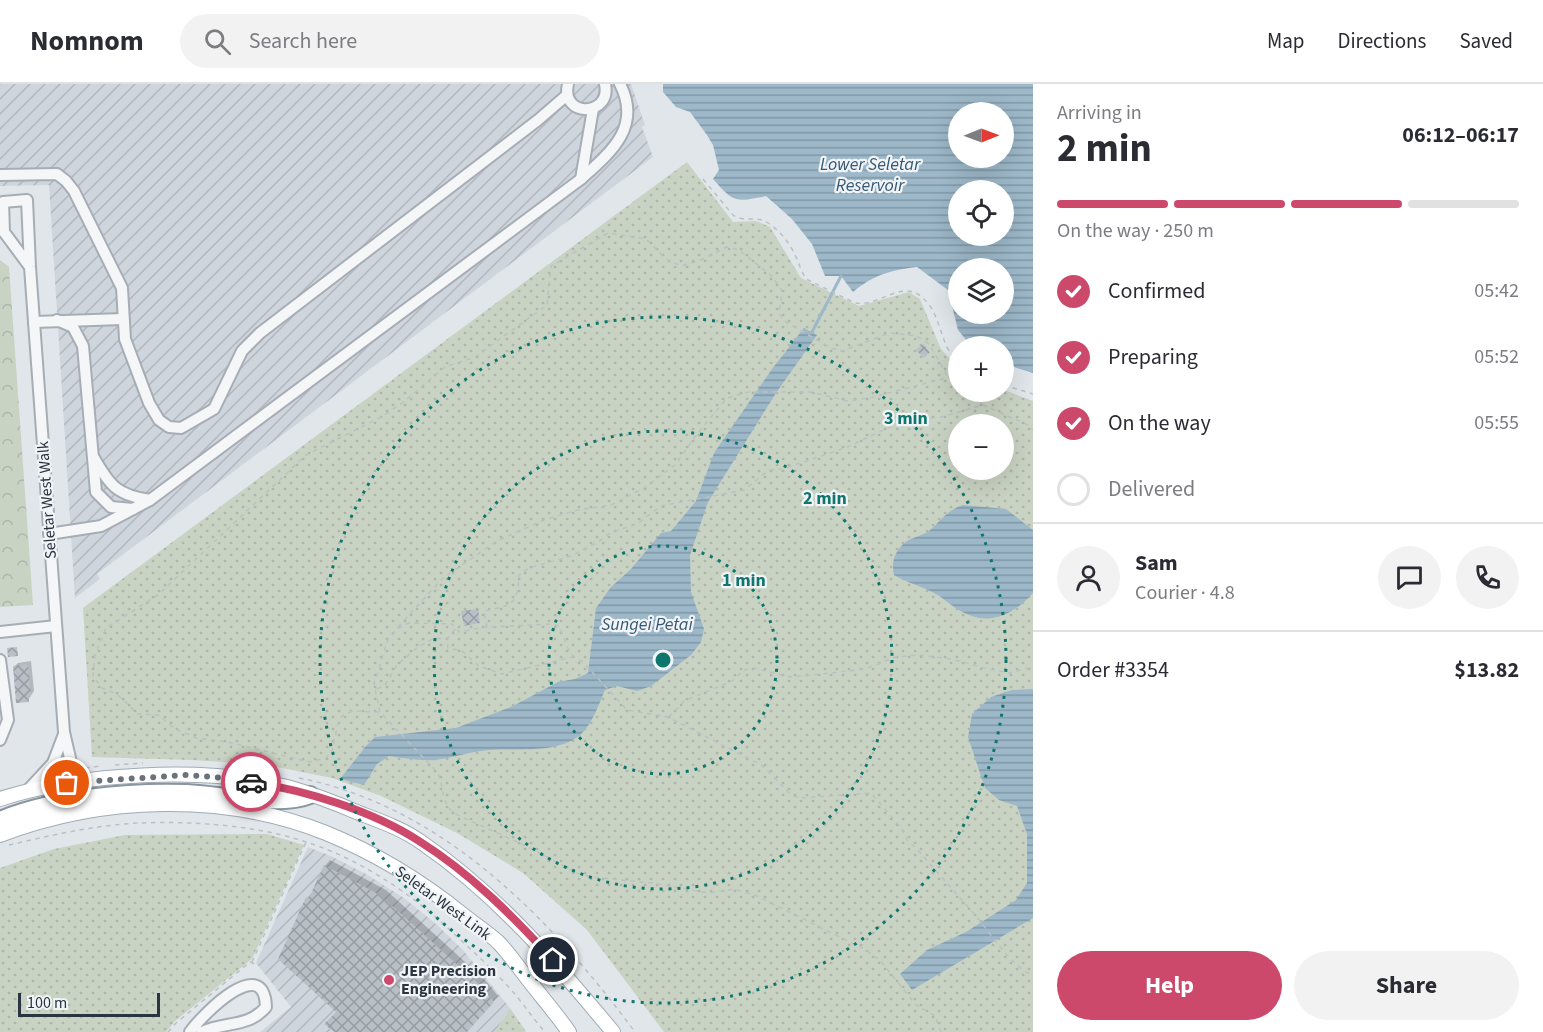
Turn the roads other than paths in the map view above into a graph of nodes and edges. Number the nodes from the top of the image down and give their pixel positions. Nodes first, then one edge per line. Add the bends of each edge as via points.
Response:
1 (605, 84) edge
2 (620, 84) edge
3 (568, 90) edge
4 (593, 109) junction
5 (0, 175) edge
6 (581, 180) junction
7 (30, 267) junction
8 (123, 319) junction
9 (57, 320) junction
10 (34, 322) junction
11 (92, 455) junction
12 (150, 500) junction
13 (133, 509) junction
14 (49, 534) junction
15 (56, 626) junction
16 (0, 632) edge
17 (0, 660) edge
18 (64, 732) junction
19 (0, 740) edge
20 (79, 781) junction
21 (28, 790) junction
22 (310, 795) junction
23 (0, 799) edge
24 (0, 820) edge
25 (4, 840) edge
26 (190, 1032) edge
27 (202, 1032) edge
28 (569, 1032) edge
29 (614, 1032) edge

1 - 4 street via 606,94
2 - 6 street via 627,98 628,122 610,153
3 - 4 street via 575,106
3 - 8 street via 538,120 260,333 243,351 214,409 182,428 159,420 149,403 125,339
4 - 6 street
5 - 8 street via 46,173 57,174 66,181 122,288
6 - 12 street
7 - 7 street, Seletar West Walk via 4,232 3,202 27,200
7 - 10 street, Seletar West Walk
8 - 9 street
9 - 10 street
9 - 11 street via 73,327 83,346
10 - 14 street, Seletar West Walk
11 - 12 street via 106,479 128,497
11 - 13 street via 96,492 111,507
12 - 13 street
13 - 14 street via 101,526
14 - 15 street, Seletar West Walk
15 - 16 street
15 - 18 street, Seletar West Walk
17 - 19 street via 8,720
18 - 20 street, Seletar West Walk
18 - 21 street, Seletar West Walk via 53,763
20 - 21 main road, Seletar West Link
20 - 22 main road, Seletar West Link via 185,775 286,787
21 - 23 main road, Seletar West Link
22 - 24 highway via 284,801 151,793 67,803
22 - 29 main road, Seletar West Link via 379,820 419,840 460,870 511,915
25 - 28 main road, Seletar West Link via 27,824 80,812 166,805 248,812 325,833 408,874 499,943
26 - 27 street via 200,1017 240,986 260,988 266,1007 256,1017

